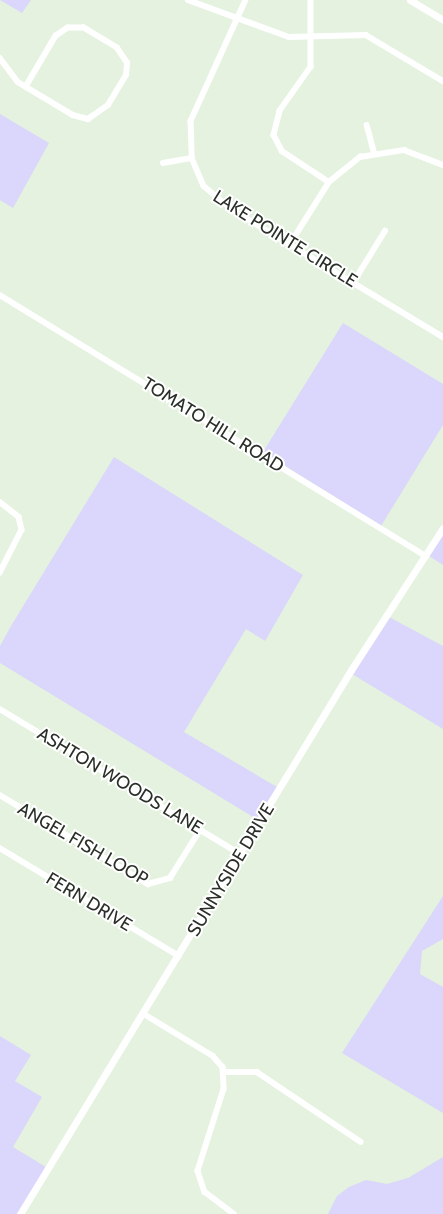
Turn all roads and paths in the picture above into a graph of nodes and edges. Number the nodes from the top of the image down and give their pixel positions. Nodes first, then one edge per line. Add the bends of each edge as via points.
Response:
1 (188, 0) edge
2 (246, 0) edge
3 (311, 0) edge
4 (410, 0) edge
5 (237, 20) junction
6 (443, 20) edge
7 (314, 38) junction
8 (0, 58) edge
9 (443, 81) edge
10 (26, 87) junction
11 (367, 125) dead end
12 (374, 152) junction
13 (192, 158) junction
14 (163, 163) dead end
15 (443, 165) edge
16 (329, 182) junction
17 (385, 231) dead end
18 (290, 244) junction
19 (354, 283) junction
20 (0, 295) edge
21 (443, 337) edge
22 (0, 502) edge
23 (443, 528) edge
24 (426, 556) junction
25 (0, 574) edge
26 (0, 709) edge
27 (0, 796) edge
28 (200, 830) junction
29 (0, 848) edge
30 (240, 854) junction
31 (179, 956) junction
32 (144, 1014) junction
33 (225, 1072) junction
34 (361, 1142) dead end
35 (20, 1214) edge
36 (234, 1214) edge

1 - 5 street
2 - 5 street
3 - 7 street
4 - 6 street
5 - 7 street via 279,35
5 - 13 street via 193,115
7 - 9 street via 366,36
7 - 16 street via 308,74 280,111 274,134 282,151
8 - 10 street
10 - 10 street via 73,115 88,119 108,106 126,75 127,62 109,43 84,28 68,28 56,36
11 - 12 street
12 - 15 street via 413,152
12 - 16 street via 353,161
13 - 14 street
13 - 18 street, LAKE POINTE CIRCLE via 214,196
16 - 18 street
17 - 19 street
18 - 19 street, LAKE POINTE CIRCLE
19 - 21 street, LAKE POINTE CIRCLE
20 - 24 street, TOMATO HILL ROAD
22 - 25 street via 20,517 22,530
23 - 24 street, SUNNYSIDE DRIVE
24 - 30 street, SUNNYSIDE DRIVE
26 - 28 street, ASHTON WOODS LANE
27 - 28 street, ANGEL FISH LOOP via 148,884 170,878
28 - 30 street, ASHTON WOODS LANE
29 - 31 street, FERN DRIVE
30 - 31 street, SUNNYSIDE DRIVE
31 - 32 street, SUNNYSIDE DRIVE
32 - 33 street via 213,1056
32 - 35 street, SUNNYSIDE DRIVE
33 - 34 street via 257,1072
33 - 36 street via 198,1171 205,1192

